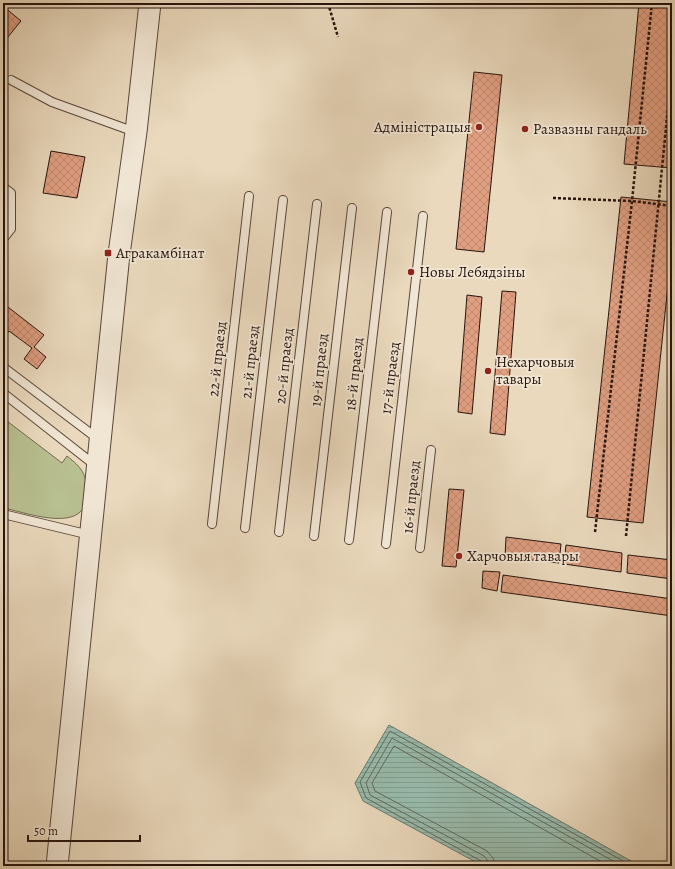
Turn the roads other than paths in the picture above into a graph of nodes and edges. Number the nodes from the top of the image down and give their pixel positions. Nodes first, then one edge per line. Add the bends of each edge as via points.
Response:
1 (150, 3) edge
2 (11, 80) dead end
3 (136, 132) junction
4 (3, 187) edge
5 (249, 196) dead end
6 (283, 200) dead end
7 (316, 204) dead end
8 (352, 208) dead end
9 (386, 212) dead end
10 (423, 216) dead end
11 (3, 238) edge
12 (3, 367) edge
13 (3, 393) edge
14 (100, 440) junction
15 (431, 450) dead end
16 (98, 468) junction
17 (3, 514) edge
18 (212, 524) dead end
19 (245, 528) dead end
20 (279, 532) dead end
21 (92, 535) junction
22 (314, 536) dead end
23 (349, 540) dead end
24 (386, 544) dead end
25 (420, 548) dead end
26 (57, 866) edge

1 - 3 street
2 - 3 lane via 52,102
3 - 14 street
4 - 11 lane via 11,193 10,229
5 - 18 lane, 22-й праезд
6 - 19 lane, 21-й праезд
7 - 20 lane, 20-й праезд
8 - 22 lane, 19-й праезд
9 - 23 lane, 18-й праезд
10 - 24 lane, 17-й праезд
12 - 14 lane
13 - 16 lane
14 - 16 street
15 - 25 lane, 16-й праезд
16 - 21 street
17 - 21 lane
21 - 26 street

